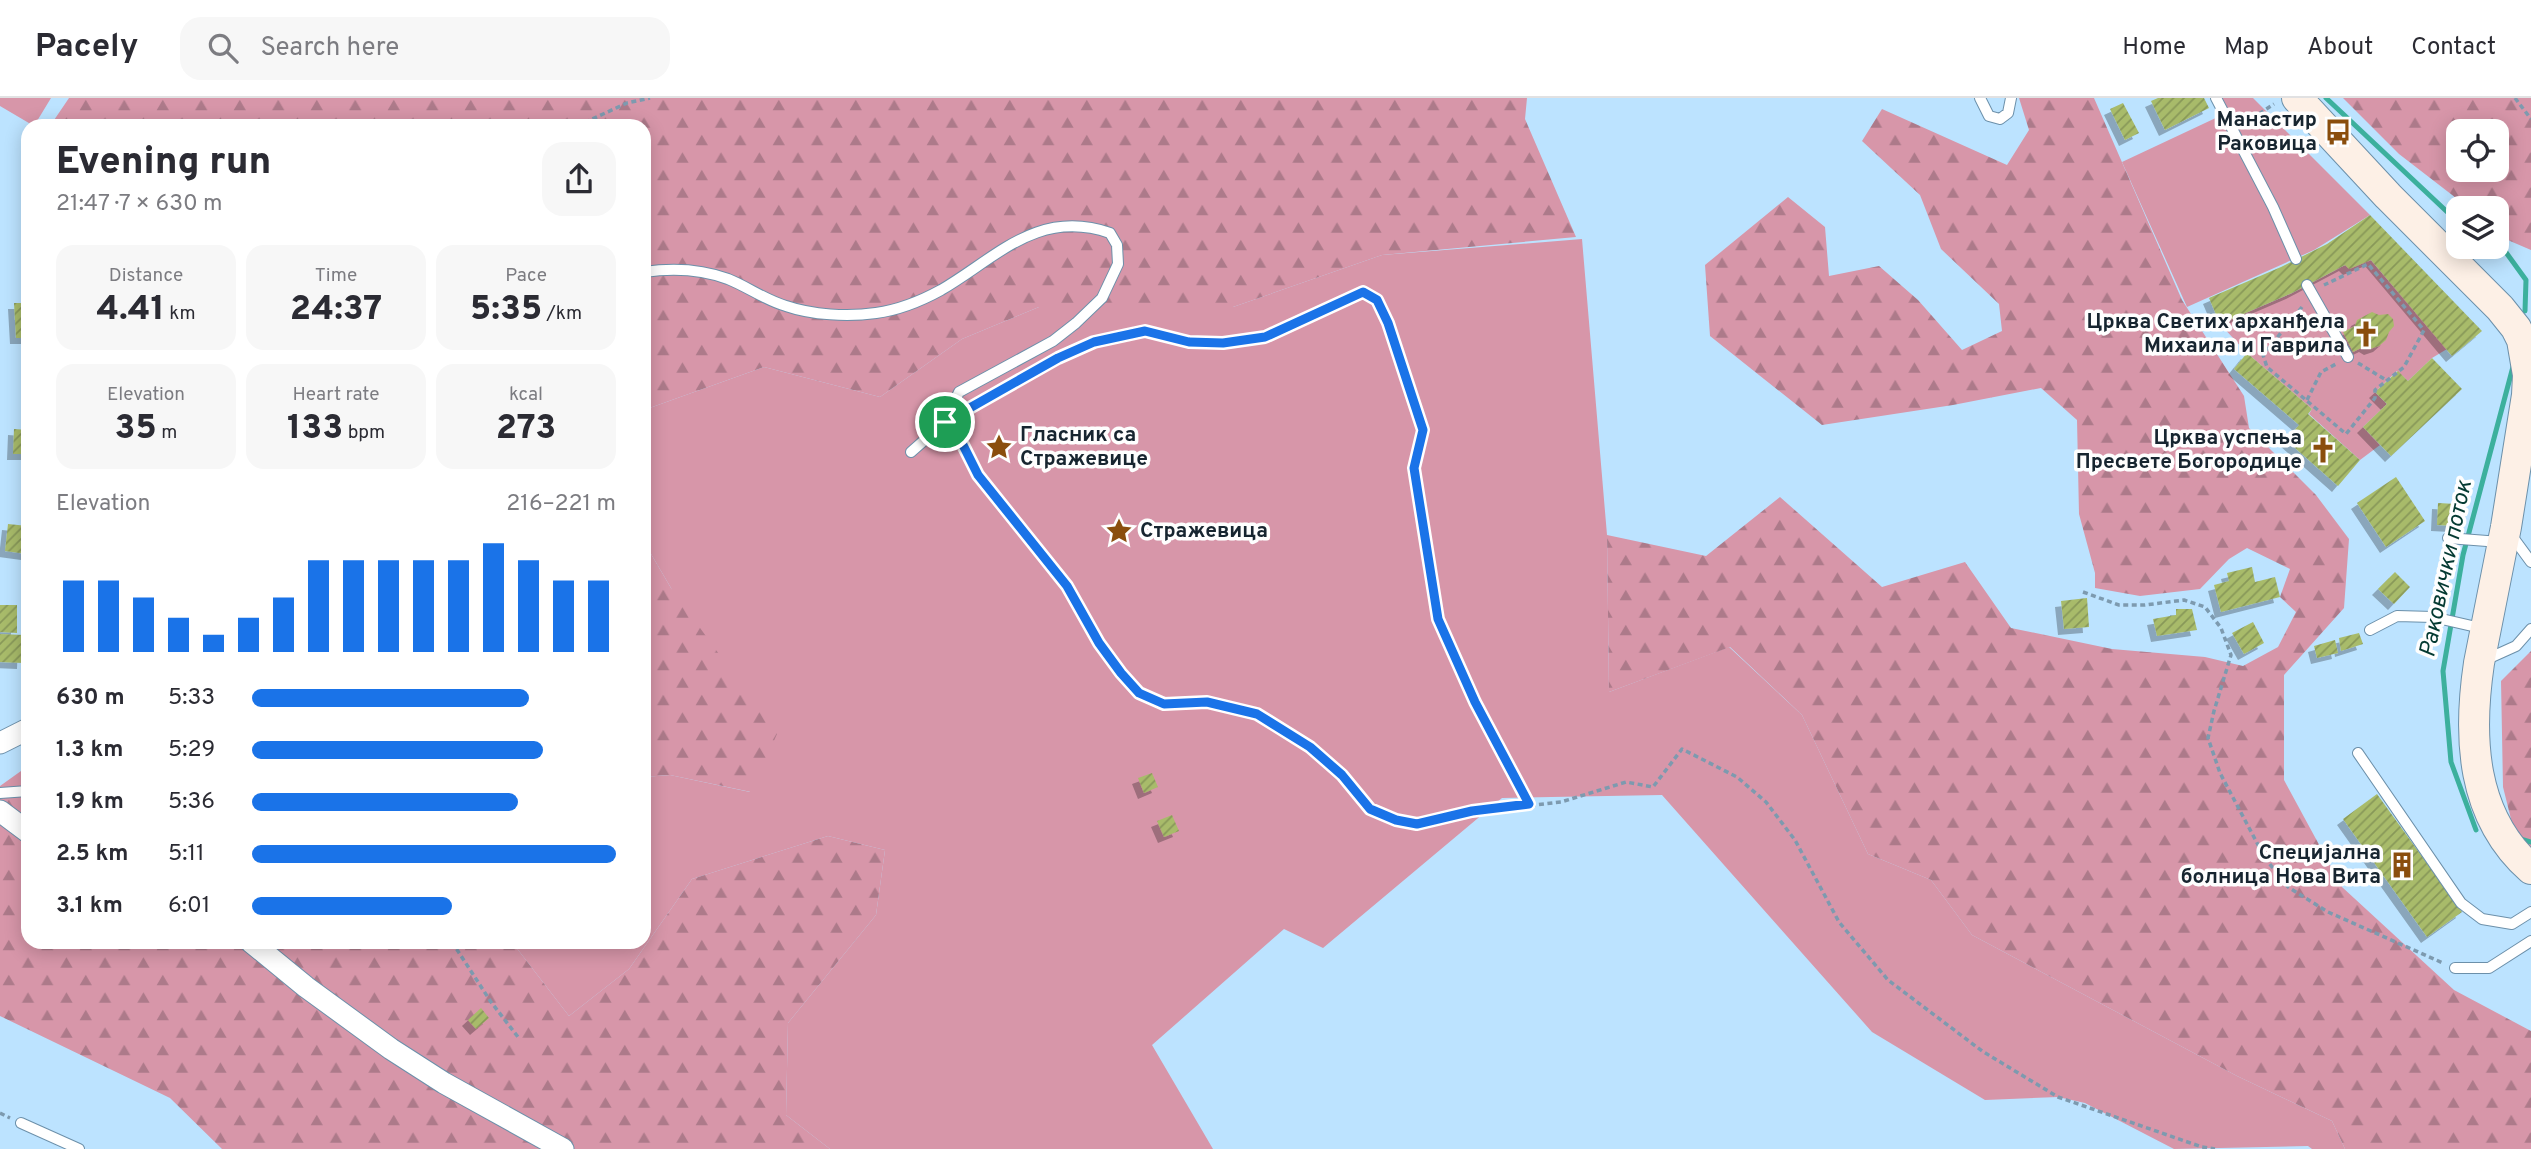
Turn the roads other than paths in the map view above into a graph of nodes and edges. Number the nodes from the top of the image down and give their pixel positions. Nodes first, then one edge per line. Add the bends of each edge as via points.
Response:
1 (1980, 98) edge
2 (2011, 98) edge
3 (2216, 98) edge
4 (2297, 98) edge
5 (2296, 259) dead end
6 (651, 271) edge
7 (2307, 285) dead end
8 (2348, 357) road end
9 (2528, 358) edge
10 (945, 422) junction
11 (911, 452) dead end
12 (2496, 537) junction
13 (2451, 539) dead end
14 (2531, 562) edge
15 (1067, 586) road end
16 (2475, 627) junction
17 (2531, 629) edge
18 (2370, 630) dead end
19 (2479, 663) junction
20 (21, 732) edge
21 (0, 743) edge
22 (2358, 753) dead end
23 (21, 792) edge
24 (0, 793) edge
25 (0, 811) edge
26 (21, 827) edge
27 (2531, 869) edge
28 (2531, 912) edge
29 (2531, 941) edge
30 (260, 949) edge
31 (2455, 968) road end
32 (21, 1123) dead end
33 (79, 1149) edge
34 (563, 1149) edge

1 - 2 lane via 1989,117 2000,118 2008,113
3 - 5 lane
4 - 9 main road via 2500,308 2516,328
6 - 10 lane via 670,268 727,278 802,311 875,313 915,303 1033,234 1082,226 1110,233 1117,245 1118,264 1102,298 1053,341 959,392
7 - 8 lane
9 - 12 main road via 2525,420
10 - 11 lane
10 - 15 lane via 978,475
12 - 13 lane
12 - 14 lane
12 - 16 main road
16 - 18 lane via 2440,618 2397,616
16 - 19 main road
17 - 19 lane via 2516,646
19 - 27 main road via 2473,724 2477,774 2495,822
20 - 21 street
22 - 28 lane via 2461,903 2482,919 2512,924
23 - 24 lane
25 - 26 street
29 - 31 lane via 2489,968
30 - 34 street via 391,1049
32 - 33 lane

